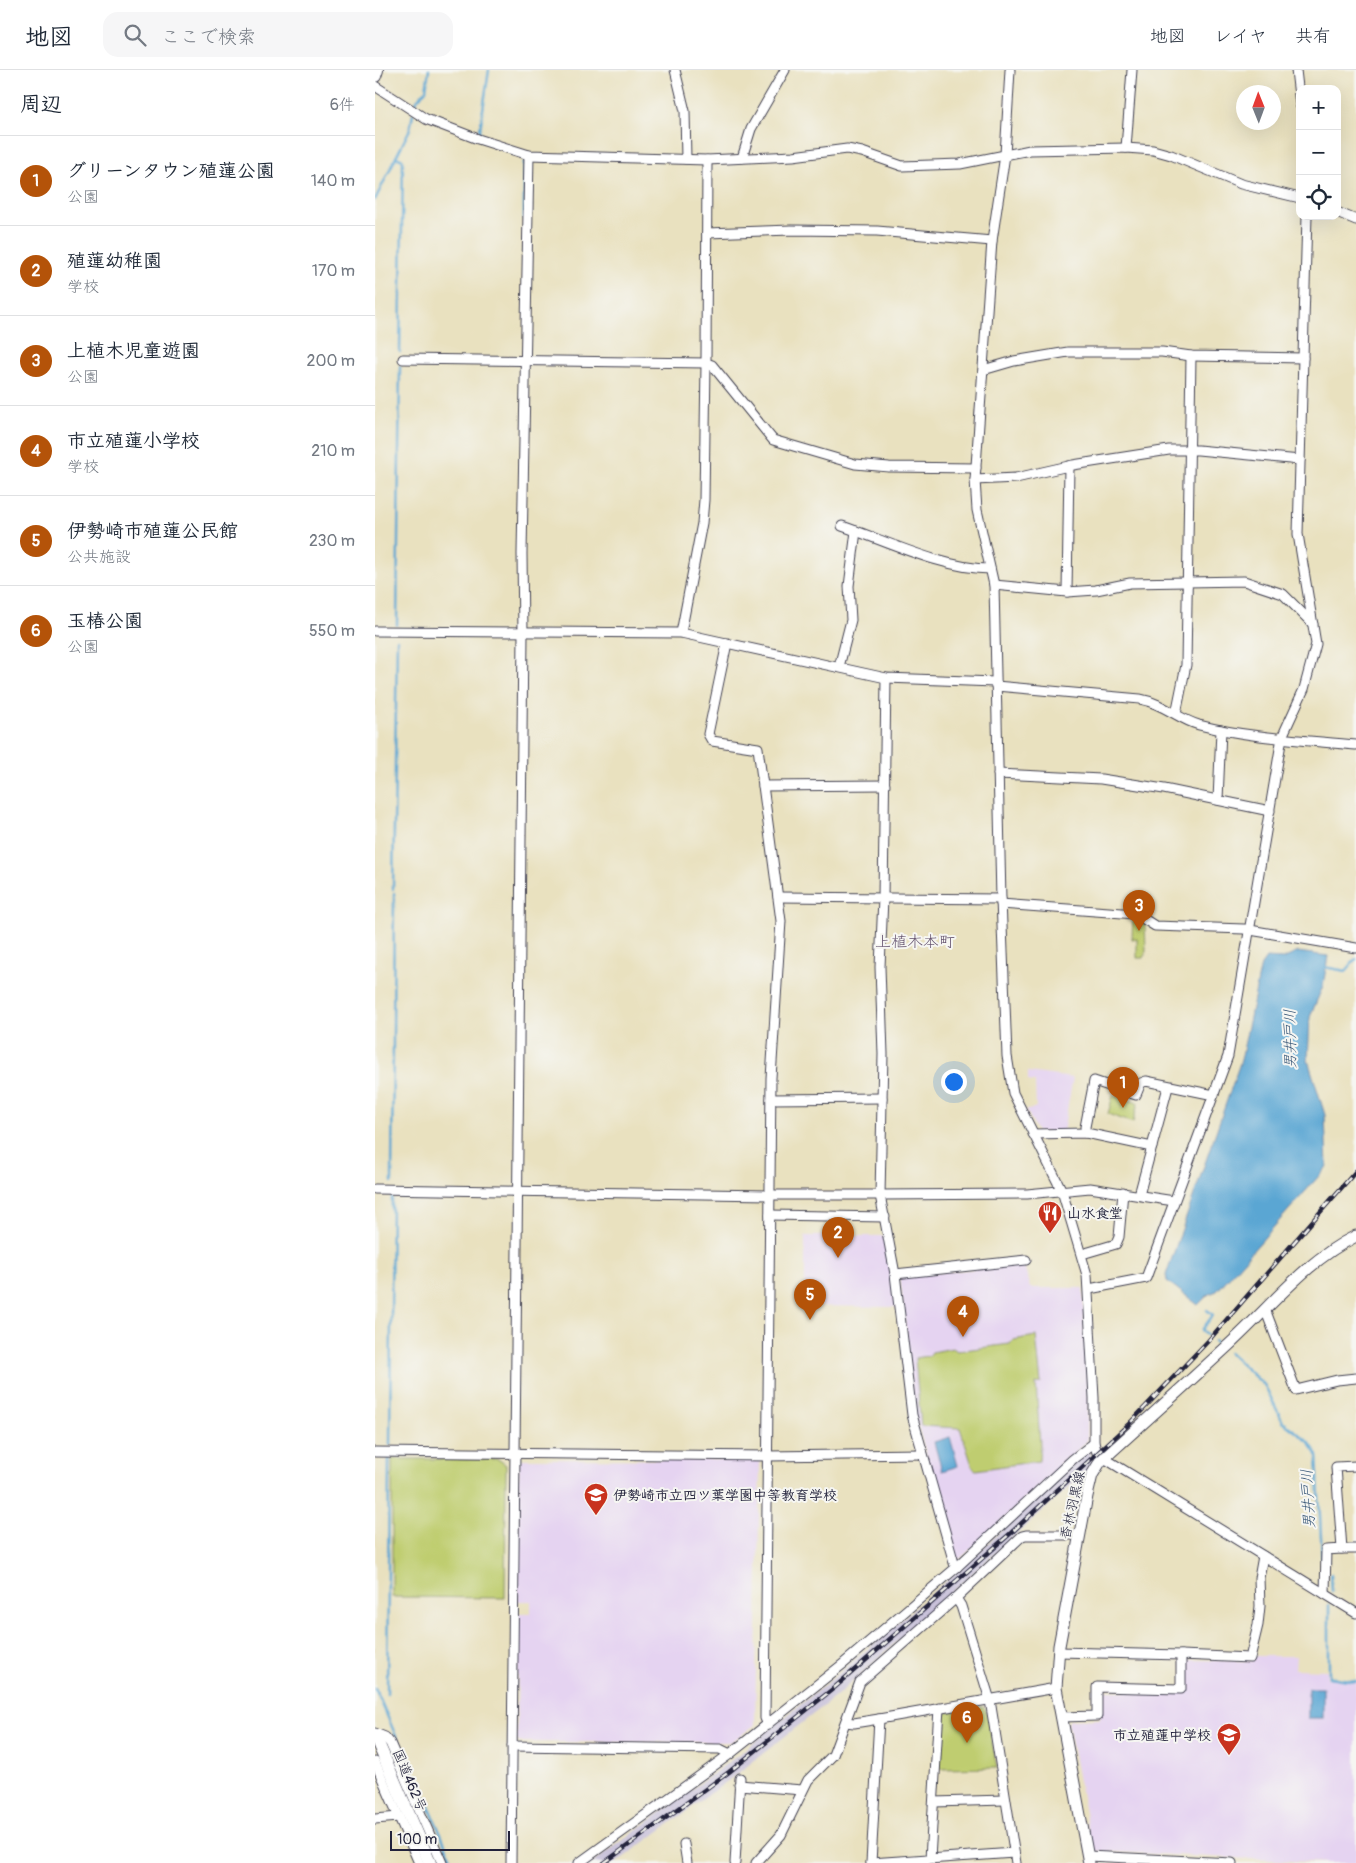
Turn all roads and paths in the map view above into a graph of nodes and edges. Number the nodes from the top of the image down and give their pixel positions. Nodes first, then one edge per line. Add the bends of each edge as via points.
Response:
1 (377, 70) edge
2 (675, 70) edge
3 (785, 70) edge
4 (1011, 70) edge
5 (1132, 70) edge
6 (1296, 70) edge
7 (375, 76) edge
8 (1298, 85) edge
9 (375, 86) edge
10 (1125, 148) junction
11 (529, 155) junction
12 (1005, 155) junction
13 (742, 158) junction
14 (686, 159) junction
15 (707, 160) junction
16 (1296, 197) edge
17 (1341, 214) edge
18 (1307, 220) edge
19 (1356, 220) edge
20 (707, 233) junction
21 (992, 241) junction
22 (1191, 356) junction
23 (1303, 358) junction
24 (403, 360) dead end
25 (525, 360) junction
26 (706, 363) junction
27 (983, 370) junction
28 (1190, 450) junction
29 (1300, 460) junction
30 (1069, 466) junction
31 (976, 468) junction
32 (975, 480) junction
33 (842, 526) dead end
34 (856, 531) junction
35 (990, 569) junction
36 (1187, 582) junction
37 (994, 585) junction
38 (1067, 592) junction
39 (1314, 624) junction
40 (375, 632) edge
41 (523, 633) junction
42 (681, 633) junction
43 (727, 642) junction
44 (839, 667) junction
45 (886, 678) junction
46 (996, 684) junction
47 (1176, 714) junction
48 (1221, 730) junction
49 (1282, 737) junction
50 (1356, 745) edge
51 (998, 774) junction
52 (885, 785) junction
53 (763, 786) junction
54 (1218, 800) junction
55 (1270, 811) junction
56 (778, 896) junction
57 (883, 898) junction
58 (1001, 902) junction
59 (1250, 930) junction
60 (1356, 948) edge
61 (1168, 1087) junction
62 (1214, 1095) junction
63 (882, 1098) junction
64 (771, 1099) junction
65 (1033, 1134) junction
66 (1086, 1134) junction
67 (1152, 1147) junction
68 (375, 1189) edge
69 (517, 1190) junction
70 (1062, 1191) junction
71 (1123, 1192) junction
72 (770, 1195) junction
73 (880, 1195) junction
74 (1139, 1195) junction
75 (1174, 1202) junction
76 (770, 1216) junction
77 (885, 1217) junction
78 (1356, 1236) edge
79 (1082, 1254) junction
80 (1026, 1260) dead end
81 (895, 1274) junction
82 (1089, 1289) junction
83 (1265, 1309) junction
84 (1356, 1378) edge
85 (1094, 1443) junction
86 (375, 1452) edge
87 (514, 1453) junction
88 (922, 1454) junction
89 (768, 1456) junction
90 (1102, 1460) junction
91 (1356, 1466) edge
92 (1080, 1535) junction
93 (1342, 1549) junction
94 (1356, 1549) edge
95 (1263, 1556) junction
96 (957, 1567) junction
97 (1325, 1594) junction
98 (956, 1598) junction
99 (1356, 1614) edge
100 (1059, 1652) junction
101 (1181, 1655) junction
102 (1056, 1688) junction
103 (990, 1700) junction
104 (939, 1708) junction
105 (1061, 1717) junction
106 (879, 1719) junction
107 (846, 1722) junction
108 (768, 1725) junction
109 (375, 1734) edge
110 (512, 1746) junction
111 (730, 1754) junction
112 (375, 1762) edge
113 (802, 1790) junction
114 (1005, 1800) junction
115 (934, 1802) junction
116 (399, 1818) junction
117 (375, 1819) edge
118 (684, 1844) dead end
119 (1014, 1853) junction
120 (931, 1859) junction
121 (1088, 1859) edge
122 (425, 1860) edge
123 (1206, 1862) edge
124 (442, 1863) edge
125 (511, 1863) edge
126 (579, 1863) edge
127 (687, 1863) edge
128 (735, 1863) edge
129 (756, 1863) edge
130 (871, 1863) edge
131 (1016, 1863) edge
132 (1232, 1863) edge

1 - 7 highway
2 - 14 street via 685,111
3 - 13 street via 751,129
4 - 12 street
5 - 10 street
6 - 8 street
9 - 11 street via 427,119
10 - 12 street via 1030,150
10 - 16 street via 1162,152 1241,184
11 - 14 street
11 - 25 street
12 - 13 street via 960,164 902,166 847,149
12 - 21 street
13 - 15 street
14 - 15 street
15 - 20 street
17 - 19 street
18 - 23 street
20 - 21 street via 877,231
20 - 26 street
21 - 27 street
22 - 23 street
22 - 27 street via 1162,352 1068,352
22 - 28 street
23 - 29 street
24 - 25 street
25 - 26 street
25 - 41 street
26 - 31 street via 712,365 773,440 855,464
26 - 42 street via 702,523
27 - 31 street
28 - 29 street
28 - 30 street via 1169,450
28 - 36 street
29 - 39 street via 1299,534
30 - 32 street via 1016,478
30 - 38 street
31 - 32 street
32 - 35 street via 977,510
33 - 34 street
34 - 35 street via 943,562
34 - 44 street via 849,586 851,620
35 - 37 street
36 - 38 street via 1130,583
36 - 39 street via 1244,581 1283,594
36 - 47 street via 1186,665
37 - 38 street
37 - 46 street
39 - 49 street via 1316,644 1304,689
40 - 41 street
41 - 42 street
41 - 69 street
42 - 43 street
43 - 44 street
43 - 53 street via 709,734 712,741 758,748
44 - 45 street
45 - 46 street
45 - 52 street
46 - 47 street via 1140,699 1154,702
46 - 51 street
47 - 48 street via 1196,724
48 - 49 street
48 - 54 street
49 - 50 street
49 - 55 street
51 - 54 street via 1101,779
51 - 58 street
52 - 53 street
52 - 57 street
53 - 56 street
54 - 55 street
55 - 59 street
56 - 57 street
56 - 64 street via 781,921
57 - 58 street
57 - 63 street
58 - 59 street via 1136,914 1155,926
58 - 65 street via 1007,1056 1013,1093
59 - 60 street
59 - 62 street via 1228,1056
61 - 62 street
61 - 66 street via 1146,1081 1141,1083 1136,1095 1094,1081
61 - 67 street
62 - 75 street
63 - 64 street
63 - 73 street
64 - 72 street
65 - 66 street
65 - 70 street
66 - 67 street
67 - 74 street
68 - 69 street
69 - 72 street
69 - 87 street
70 - 71 street via 1090,1188
70 - 73 street
70 - 79 street
71 - 74 street
71 - 79 street via 1116,1244
72 - 73 street
72 - 76 street
73 - 77 street
74 - 75 street
75 - 82 street via 1146,1278
76 - 77 street
76 - 89 street
77 - 81 street
78 - 83 main road, 香林羽黒線 via 1315,1262
79 - 82 street
80 - 81 street
81 - 88 street via 911,1414
82 - 85 street
83 - 84 street via 1296,1390
83 - 90 main road, 香林羽黒線
85 - 90 street
85 - 96 street
86 - 87 street
87 - 89 street
87 - 110 street
88 - 89 street
88 - 96 street
89 - 108 street via 765,1718
90 - 92 main road, 香林羽黒線 via 1091,1481
90 - 95 street
91 - 93 street via 1336,1466
92 - 98 street via 1022,1536
92 - 100 main road, 香林羽黒線
93 - 94 street
93 - 97 street via 1326,1550
95 - 97 street
95 - 101 street via 1258,1625 1250,1658
96 - 108 street
97 - 99 street
98 - 103 street
98 - 107 street via 860,1682
100 - 101 street
100 - 102 main road, 香林羽黒線
101 - 105 street via 1181,1689 1097,1686 1097,1716
102 - 103 street
102 - 105 main road, 香林羽黒線
103 - 104 street
103 - 114 street
104 - 106 street
104 - 115 street
105 - 121 main road, 香林羽黒線
106 - 107 street
106 - 130 street
107 - 113 street via 833,1754
108 - 111 street
109 - 122 highway, 国道462号
109 - 124 street via 385,1737 393,1748
110 - 111 street via 720,1749
110 - 125 street
111 - 126 street
112 - 116 street
113 - 128 street via 740,1781
113 - 129 street via 781,1835
114 - 115 street
114 - 119 street
115 - 120 street
116 - 117 street
116 - 122 street
118 - 127 street
119 - 120 street
119 - 131 street
120 - 130 street
121 - 123 street
123 - 132 street

